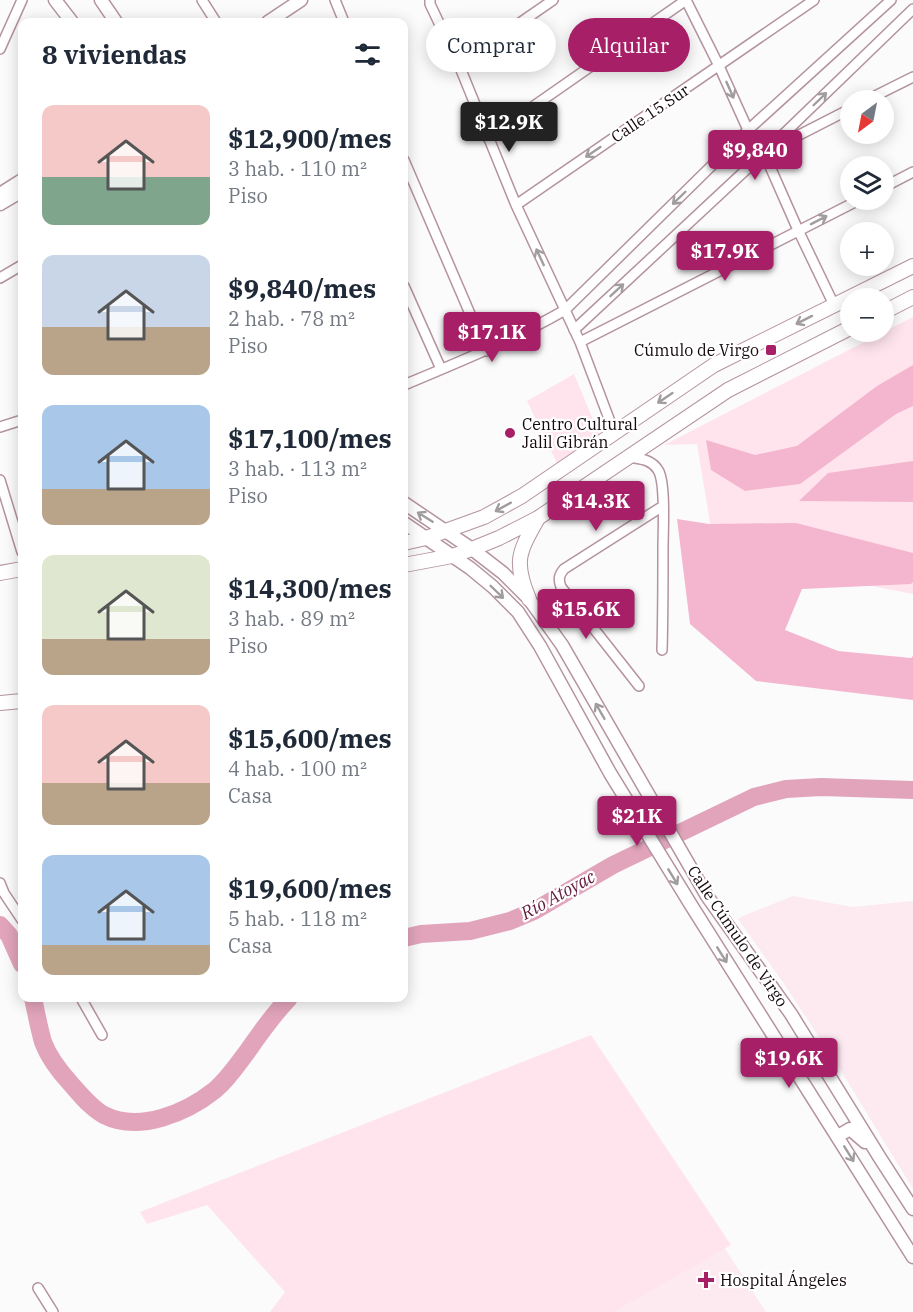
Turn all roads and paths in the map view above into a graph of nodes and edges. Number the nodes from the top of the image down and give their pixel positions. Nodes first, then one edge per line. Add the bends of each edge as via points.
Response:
1 (21, 0) edge
2 (55, 0) edge
3 (101, 0) edge
4 (202, 0) edge
5 (301, 0) edge
6 (335, 0) edge
7 (430, 0) edge
8 (552, 0) edge
9 (686, 0) edge
10 (814, 0) edge
11 (891, 0) edge
12 (913, 9) edge
13 (69, 18) edge
14 (113, 18) edge
15 (213, 18) edge
16 (274, 18) edge
17 (342, 18) edge
18 (437, 18) edge
19 (527, 18) edge
20 (0, 49) edge
21 (719, 66) junction
22 (461, 72) edge
23 (913, 77) edge
24 (887, 90) edge
25 (840, 114) edge
26 (748, 130) junction
27 (488, 138) junction
28 (764, 153) junction
29 (408, 169) edge
30 (913, 172) edge
31 (894, 182) edge
32 (18, 183) edge
33 (18, 193) edge
34 (0, 194) edge
35 (0, 204) edge
36 (516, 205) junction
37 (840, 209) edge
38 (798, 230) junction
39 (913, 266) edge
40 (18, 267) edge
41 (0, 278) edge
42 (408, 295) edge
43 (913, 297) edge
44 (834, 305) junction
45 (894, 307) edge
46 (565, 310) junction
47 (574, 330) junction
48 (840, 333) edge
49 (580, 342) junction
50 (486, 351) junction
51 (441, 369) junction
52 (408, 383) edge
53 (18, 421) edge
54 (0, 427) edge
55 (614, 432) junction
56 (629, 457) junction
57 (0, 480) edge
58 (408, 506) edge
59 (663, 506) junction
60 (538, 518) junction
61 (408, 527) edge
62 (447, 531) junction
63 (426, 538) junction
64 (18, 539) edge
65 (408, 542) edge
66 (472, 549) junction
67 (452, 556) junction
68 (408, 564) edge
69 (18, 570) edge
70 (0, 573) edge
71 (529, 599) junction
72 (662, 650) dead end
73 (639, 686) dead end
74 (18, 701) edge
75 (0, 703) edge
76 (0, 883) edge
77 (18, 915) edge
78 (83, 1002) edge
79 (102, 1035) dead end
80 (838, 1136) junction
81 (880, 1158) junction
82 (913, 1209) edge
83 (913, 1257) edge
84 (38, 1288) dead end
85 (53, 1312) edge

1 - 20 street
2 - 13 main road
3 - 14 main road
4 - 15 street
5 - 16 main road
6 - 17 street
7 - 18 street
8 - 19 street
9 - 21 street
9 - 27 street
10 - 21 street, Calle 15 Sur
11 - 26 street
28 -> 12 street
21 -> 26 street
21 -> 36 street, Calle 15 Sur
22 - 27 street
23 - 24 street
25 - 28 street
26 -> 46 street
27 - 36 street
28 - 38 street
47 -> 28 street
29 - 50 street
30 - 31 street
32 - 34 main road
33 - 35 main road
46 -> 36 street
38 -> 37 street
38 - 44 street
38 - 49 street
39 - 44 main road
40 - 41 street
42 - 51 street
43 - 45 main road
44 -> 55 main road via 714,365
46 - 47 street
46 - 50 street
47 - 49 street
48 - 56 main road via 728,390
49 - 55 street
50 - 51 street
51 - 52 street
53 - 54 street
55 -> 62 main road via 522,496 484,518
56 - 59 street via 652,463 658,470
56 - 60 main road
57 - 64 street
62 -> 58 main road, Calle Cúmulo de Virgo
59 - 72 street
59 - 73 street via 564,569 559,580
60 - 66 main road
60 - 71 main road via 519,555 519,569
61 - 63 main road, Calle Cúmulo de Virgo
62 - 63 main road
62 - 66 main road, Calle Cúmulo de Virgo
63 - 65 main road
63 - 67 main road, Calle Cúmulo de Virgo
66 - 67 main road
66 - 71 main road, Calle Cúmulo de Virgo
67 - 68 main road
67 -> 80 main road, Calle Cúmulo de Virgo via 518,612 610,773
69 - 70 main road
81 -> 71 main road, Calle Cúmulo de Virgo via 790,1014 707,896 562,645
74 - 75 main road
76 - 77 street
78 - 79 street
80 - 81 main road via 850,1129 854,1131
80 -> 83 main road, Calle Cúmulo de Virgo
81 - 82 main road, Calle Cúmulo de Virgo
84 - 85 street

